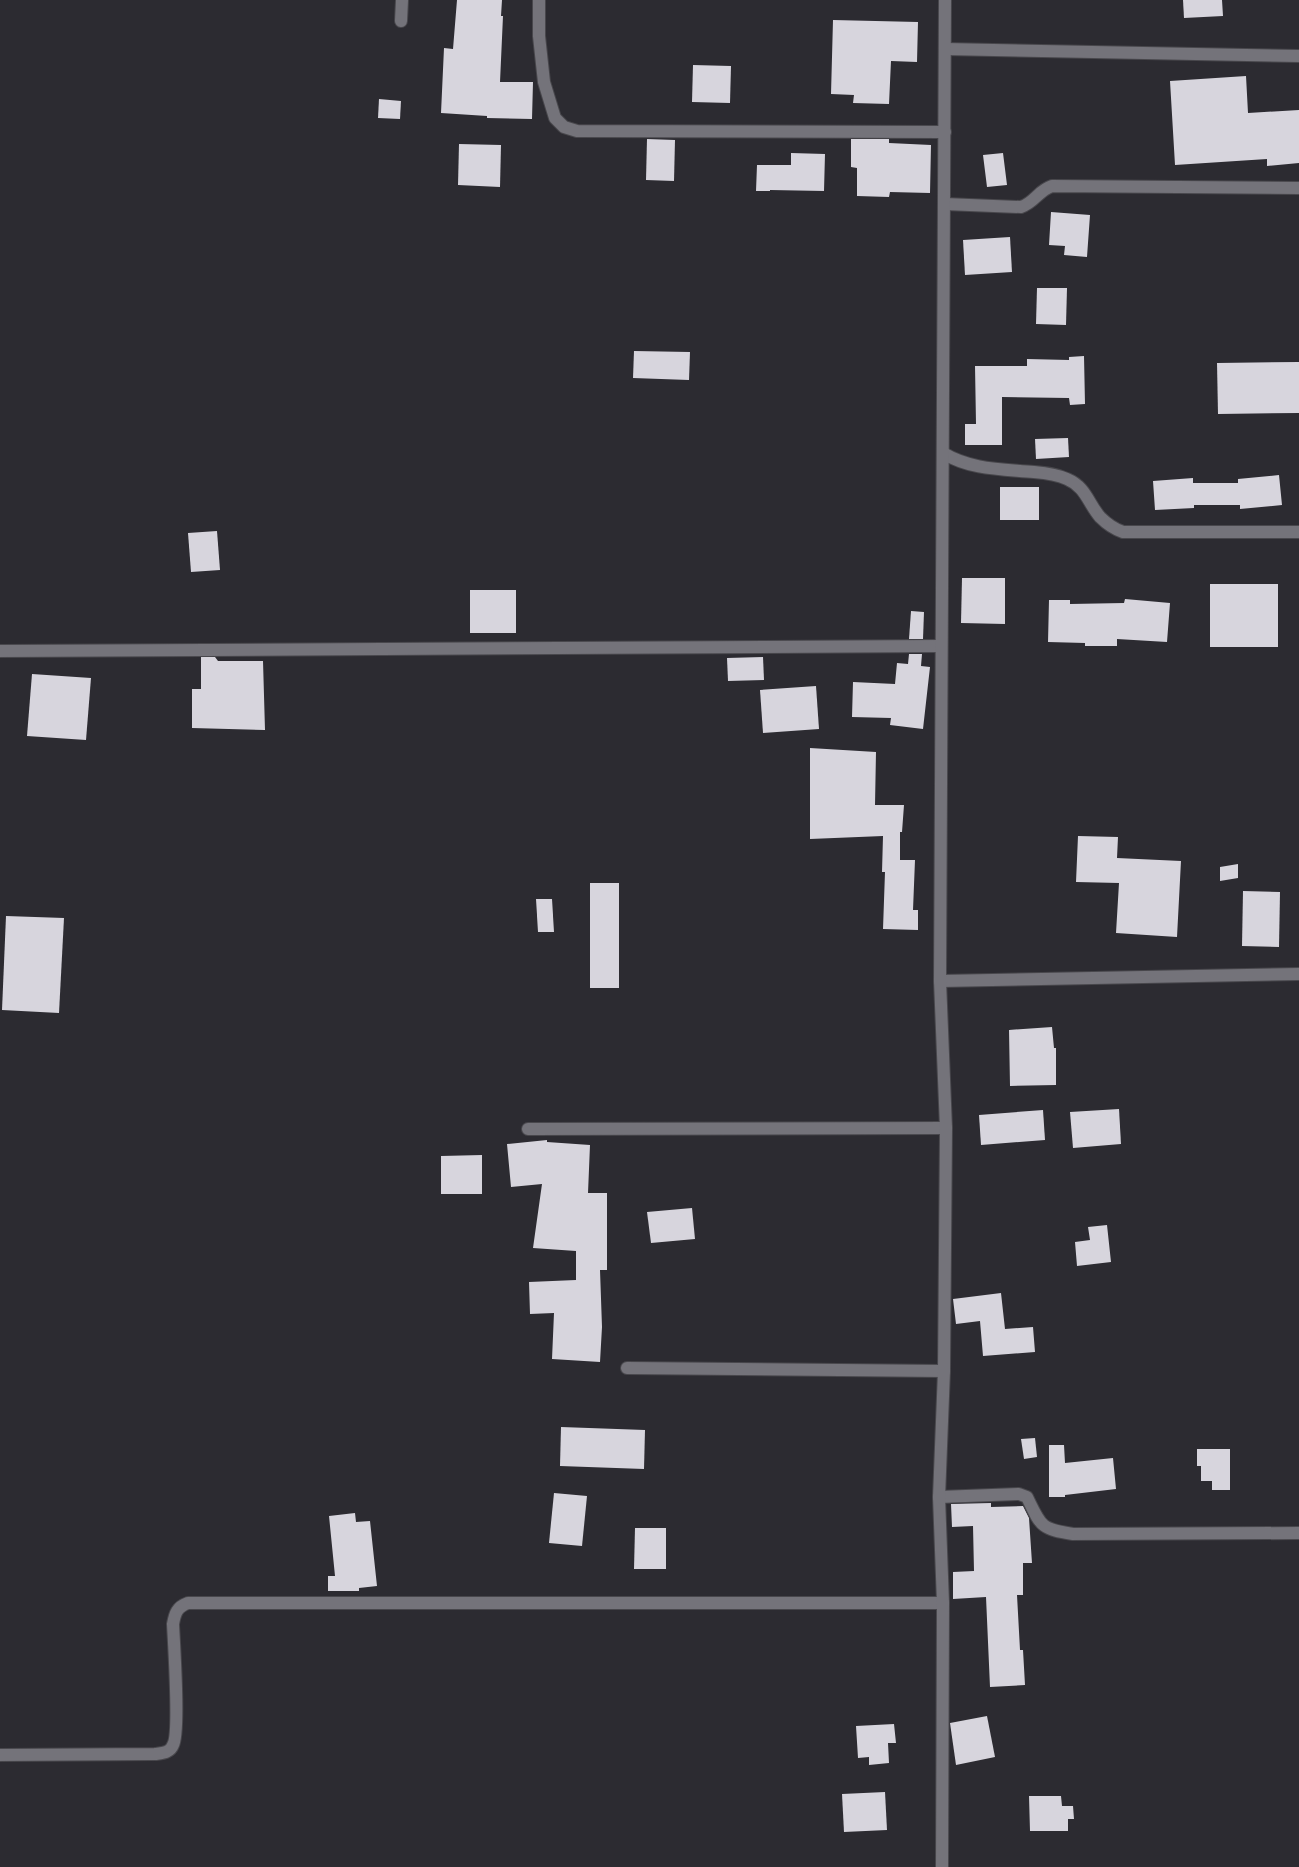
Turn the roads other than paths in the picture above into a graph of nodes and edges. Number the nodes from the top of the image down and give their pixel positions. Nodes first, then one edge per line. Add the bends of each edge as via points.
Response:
1 (402, 0) edge
2 (539, 0) edge
3 (945, 0) edge
4 (401, 21) dead end
5 (945, 49) junction
6 (1299, 56) edge
7 (945, 132) junction
8 (1299, 188) edge
9 (945, 204) junction
10 (943, 452) junction
11 (1299, 532) edge
12 (942, 646) junction
13 (0, 652) edge
14 (1299, 974) edge
15 (940, 981) junction
16 (946, 1128) junction
17 (528, 1129) dead end
18 (627, 1368) dead end
19 (944, 1371) junction
20 (939, 1497) junction
21 (1299, 1533) edge
22 (943, 1603) junction
23 (0, 1755) edge
24 (942, 1867) edge

1 - 4 street
2 - 7 street via 539,36 544,82 555,118 564,127 577,131
3 - 5 street
5 - 6 street
5 - 7 street
7 - 9 street
8 - 9 street via 1058,186 1046,188 1021,207
9 - 10 street
10 - 11 street via 960,462 978,468 1050,474 1068,479 1084,491 1107,524 1123,532
10 - 12 street
12 - 13 street
12 - 15 street
14 - 15 street
15 - 16 street
16 - 17 street
16 - 19 street
18 - 19 street
19 - 20 street
20 - 21 street via 1019,1494 1027,1497 1046,1528 1073,1534
20 - 22 street
22 - 23 street via 188,1603 182,1605 175,1614 173,1624 176,1722 175,1743 172,1749 155,1754
22 - 24 street

